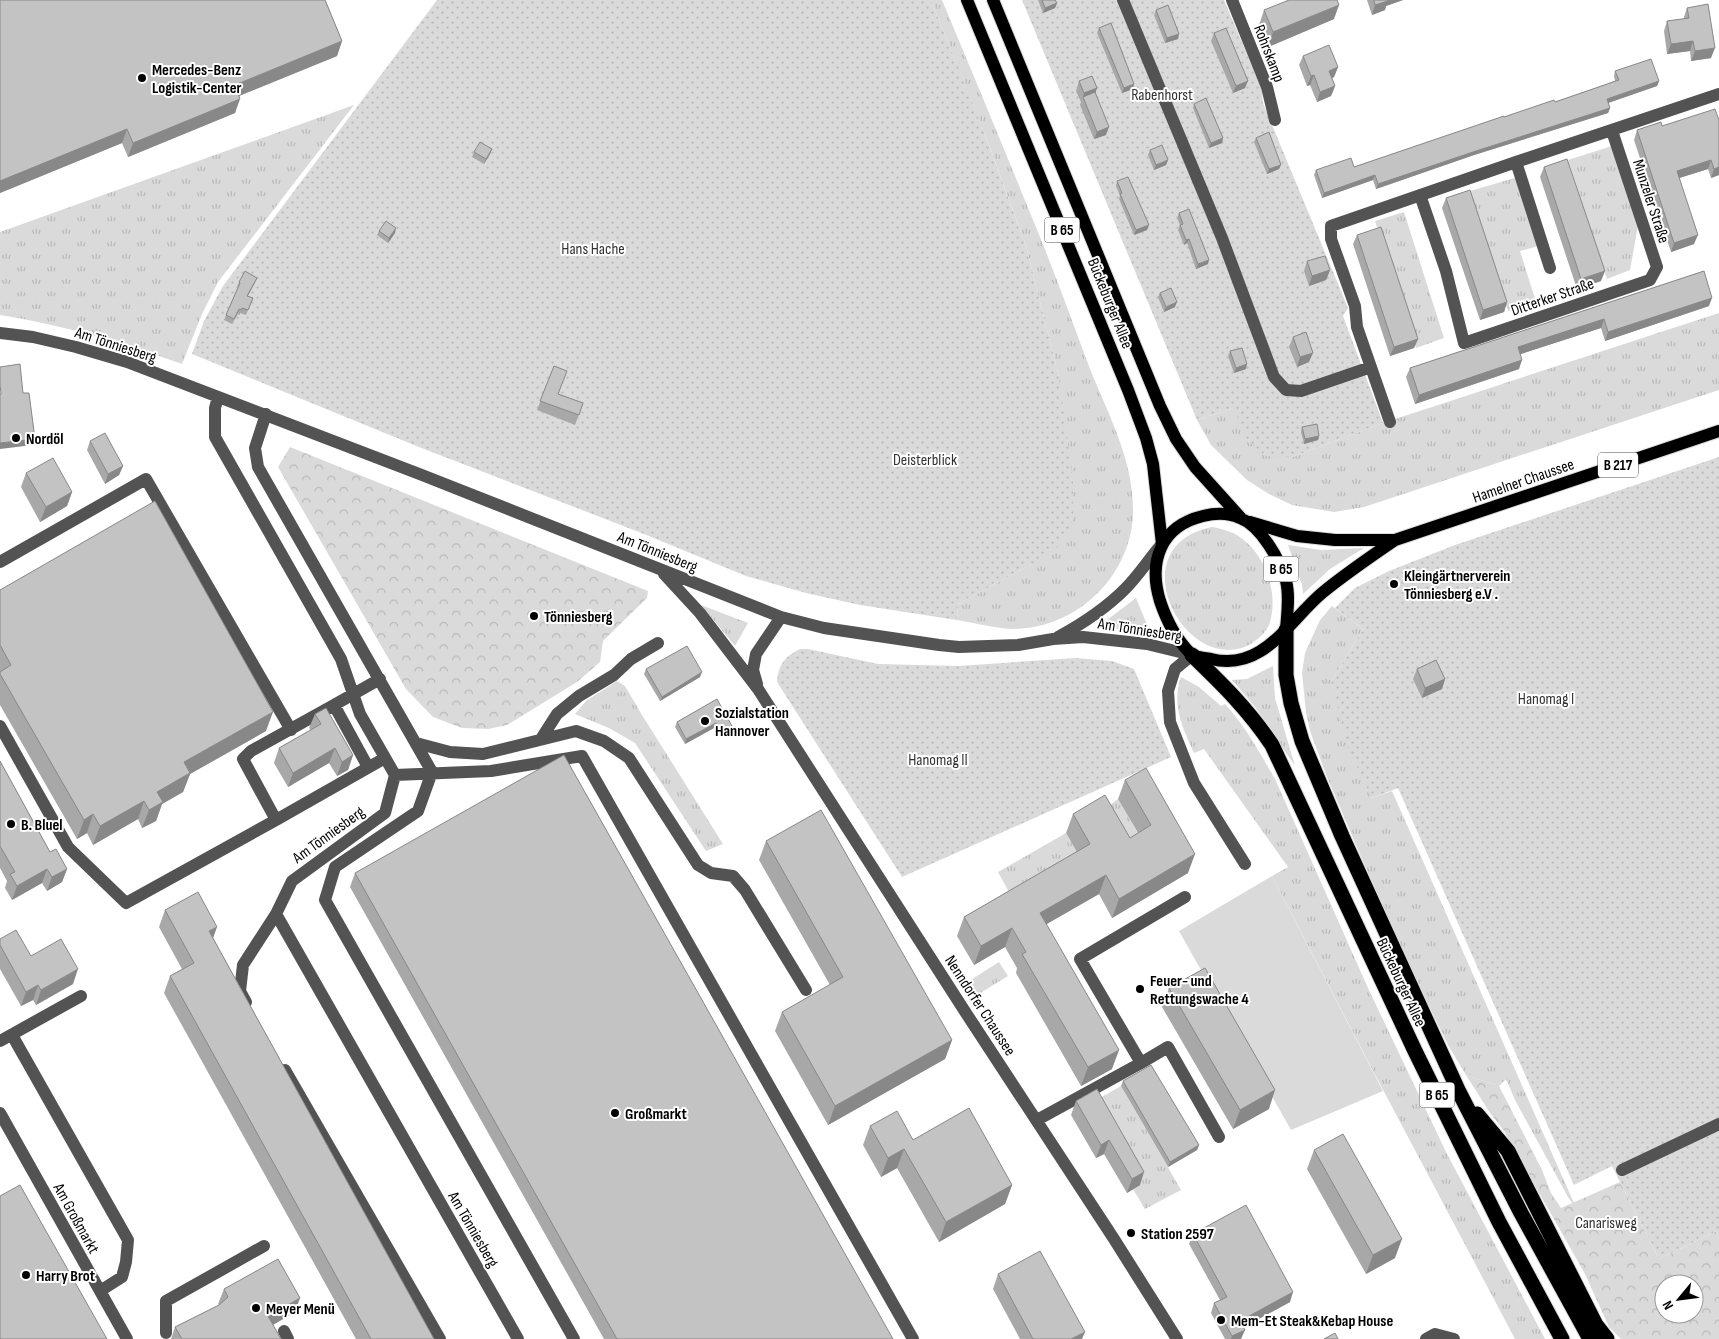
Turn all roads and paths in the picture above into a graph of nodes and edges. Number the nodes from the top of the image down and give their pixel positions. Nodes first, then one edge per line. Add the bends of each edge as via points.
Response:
1 (967, 0) edge
2 (993, 0) edge
3 (1123, 0) edge
4 (1232, 0) edge
5 (1719, 94) edge
6 (1275, 120) dead end
7 (1612, 131) junction
8 (1516, 162) junction
9 (1420, 195) junction
10 (1550, 268) dead end
11 (1650, 280) joint
12 (0, 333) edge
13 (1371, 367) junction
14 (218, 397) junction
15 (266, 414) junction
16 (1390, 422) dead end
17 (1719, 431) edge
18 (1242, 519) junction
19 (1395, 540) junction
20 (1162, 544) junction
21 (0, 562) edge
22 (660, 570) junction
23 (781, 617) junction
24 (1286, 630) junction
25 (1053, 640) junction
26 (658, 643) dead end
27 (1192, 655) junction
28 (380, 679) junction
29 (758, 689) junction
30 (353, 694) junction
31 (334, 705) junction
32 (0, 726) edge
33 (291, 730) junction
34 (541, 739) junction
35 (416, 742) junction
36 (386, 758) junction
37 (368, 767) junction
38 (432, 772) junction
39 (395, 775) junction
40 (276, 820) junction
41 (1245, 864) dead end
42 (1185, 897) dead end
43 (276, 914) junction
44 (806, 990) dead end
45 (81, 996) dead end
46 (255, 1017) edge
47 (12, 1035) junction
48 (0, 1041) edge
49 (279, 1059) edge
50 (1141, 1063) junction
51 (1459, 1092) junction
52 (0, 1112) edge
53 (1036, 1120) junction
54 (1719, 1124) edge
55 (5, 1135) edge
56 (1219, 1137) dead end
57 (1622, 1170) dead end
58 (264, 1246) dead end
59 (100, 1291) junction
60 (179, 1330) edge
61 (161, 1336) edge
62 (1172, 1337) edge
63 (127, 1339) edge
64 (440, 1339) edge
65 (518, 1339) edge
66 (574, 1339) edge
67 (913, 1339) edge
68 (1426, 1339) edge
69 (1454, 1339) edge
70 (1562, 1339) edge
71 (1590, 1339) edge
72 (1607, 1339) edge

1 - 20 main road, Bückeburger Allee / B 65 via 1146,438 1153,464
2 - 18 main road, Bückeburger Allee / B 65 via 1160,406 1194,466
3 - 13 street via 1222,238 1274,378 1286,390 1301,391
4 - 6 street, Rohrskamp via 1267,87
5 - 7 street
7 - 8 street
7 - 11 street, Munzeler Straße via 1657,267
8 - 9 street
8 - 10 street
9 - 11 street, Ditterker Straße via 1446,271 1464,343
9 - 13 street via 1331,226 1331,239 1355,306 1357,327
12 - 14 street, Am Tönniesberg via 76,347 127,362
13 - 16 street
14 - 15 street, Am Tönniesberg
14 - 30 street via 215,437 341,659
15 - 22 street, Am Tönniesberg
15 - 28 street via 255,448 258,467
17 - 19 main road, Hamelner Chaussee / B 217
18 - 19 main road, Hamelner Chaussee / B 217 via 1297,536
18 - 20 main road, B 65 via 1220,514 1194,518 1172,532
18 - 24 main road, B 65 via 1260,533 1286,581
19 - 24 main road, Hamelner Chaussee / B 217 via 1320,595
20 - 25 street, Am Tönniesberg via 1125,589 1100,611
20 - 27 main road, B 65 via 1154,574 1157,591 1168,619
21 - 33 street via 146,479
22 - 23 street, Am Tönniesberg
22 - 29 street, Nenndorfer Chaussee via 700,613
23 - 25 street, Am Tönniesberg via 824,628 949,646 1018,645
23 - 29 street, Nenndorfer Chaussee via 756,654 753,670
24 - 27 main road via 1257,655 1239,661
24 - 51 highway, Bückeburger Allee / B 65 via 1288,684 1302,741
25 - 27 street, Am Tönniesberg via 1112,639
26 - 34 street via 579,696 558,714
27 - 41 street via 1175,669 1168,690 1170,722 1194,782
27 - 70 highway, Bückeburger Allee / B 65 via 1231,692 1272,745 1415,1051 1499,1222
28 - 30 street
28 - 35 street
29 - 53 street, Nenndorfer Chaussee
30 - 31 street
30 - 36 street via 360,714
31 - 33 street
31 - 37 street
32 - 40 street via 68,847 126,903
33 - 40 street via 250,751 243,759
34 - 35 street via 483,754 450,752
34 - 44 street via 576,731 604,741 629,758 698,865 711,873 733,876 745,890
35 - 38 street
36 - 37 street
36 - 39 street
37 - 40 street
38 - 39 street
38 - 66 street, Am Tönniesberg via 418,811 335,867 325,900
38 - 67 street via 491,771 582,756
39 - 43 street, Am Tönniesberg via 385,812 292,881
42 - 50 street via 1080,959
43 - 46 street via 243,965 240,991
43 - 65 street, Am Tönniesberg
45 - 47 street
47 - 48 street
47 - 59 street via 128,1240 122,1277
49 - 64 street
50 - 53 street
50 - 56 street via 1168,1047
51 - 71 highway, Bückeburger Allee / B 65
51 - 72 highway via 1508,1151 1596,1325
52 - 55 street, Am Großmarkt
53 - 62 street, Nenndorfer Chaussee
54 - 57 street
55 - 59 street, Am Großmarkt
58 - 61 street via 166,1300
59 - 63 street, Am Großmarkt
60 - 61 street
68 - 69 street via 1435,1334

